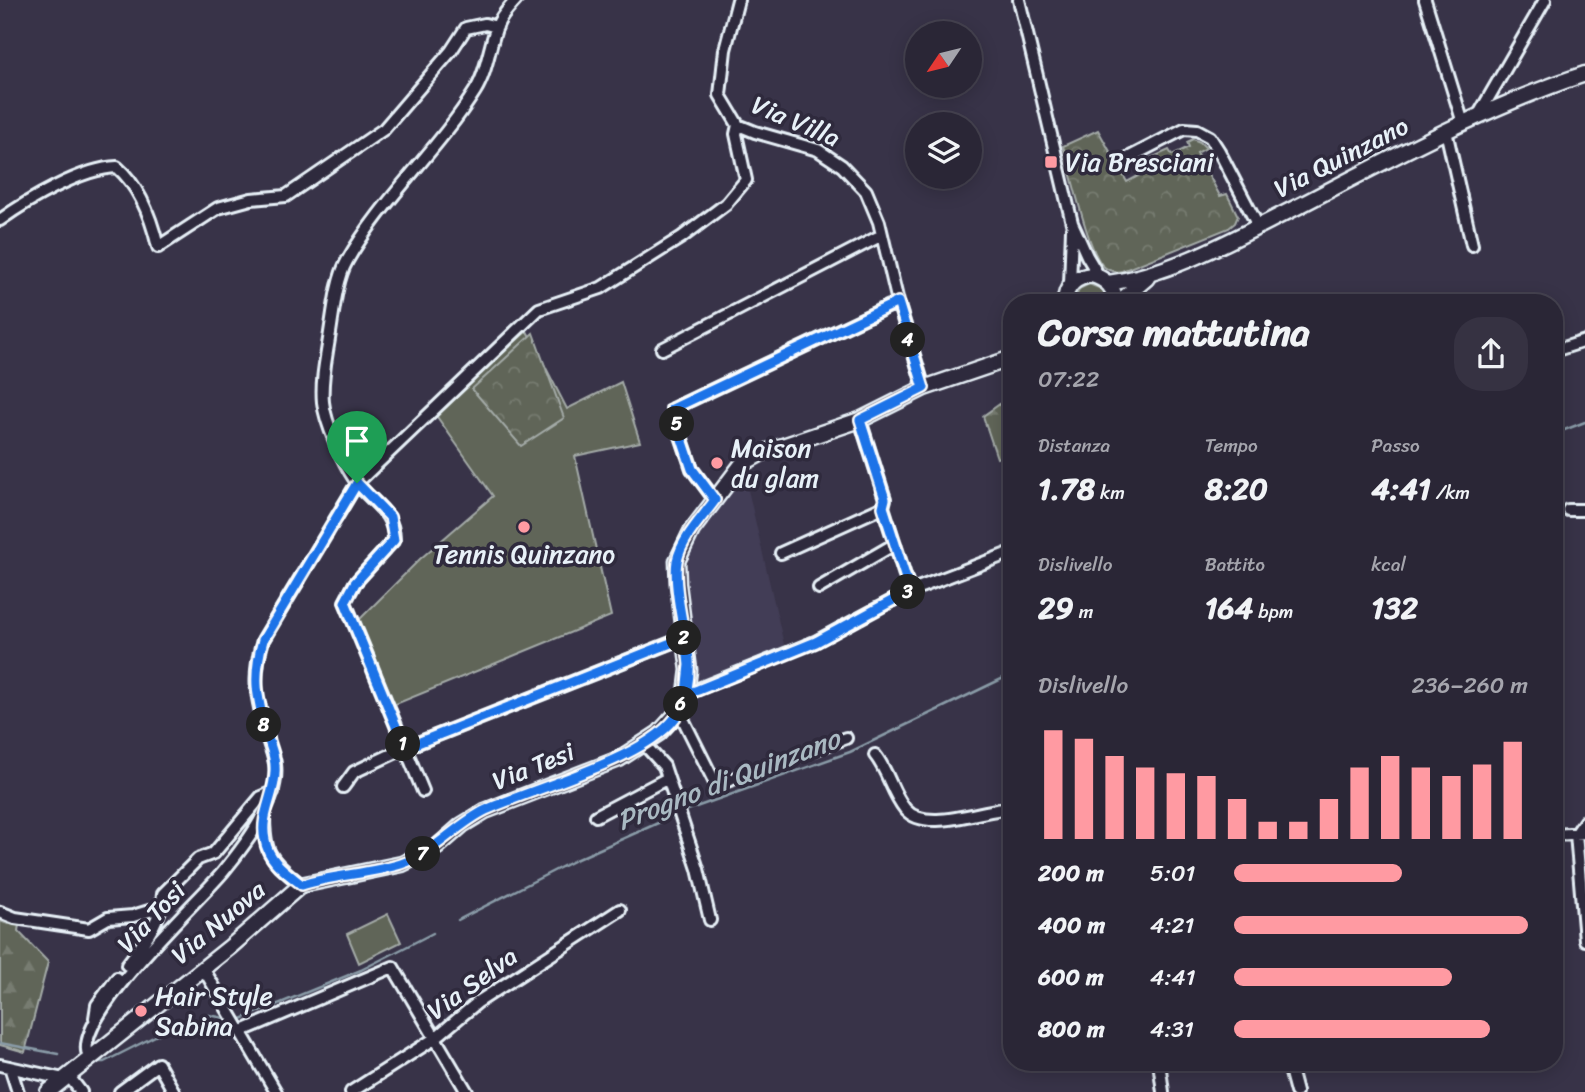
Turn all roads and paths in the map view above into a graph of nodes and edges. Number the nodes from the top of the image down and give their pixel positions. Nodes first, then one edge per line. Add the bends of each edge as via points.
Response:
1 (516, 0) edge
2 (738, 0) edge
3 (1019, 0) edge
4 (1425, 0) edge
5 (1545, 0) edge
6 (497, 27) junction
7 (1585, 74) edge
8 (1478, 116) junction
9 (1463, 123) junction
10 (738, 125) junction
11 (1446, 131) junction
12 (1124, 160) dead end
13 (0, 220) edge
14 (1072, 223) junction
15 (1259, 228) junction
16 (882, 235) junction
17 (1472, 245) dead end
18 (1156, 271) junction
19 (1104, 280) junction
20 (1066, 294) edge
21 (1068, 294) edge
22 (1114, 294) edge
23 (1127, 294) edge
24 (898, 302) junction
25 (1585, 341) edge
26 (1563, 348) edge
27 (662, 349) dead end
28 (1003, 361) edge
29 (924, 388) junction
30 (860, 420) junction
31 (357, 483) junction
32 (715, 500) junction
33 (883, 507) junction
34 (1568, 510) dead end
35 (1585, 510) edge
36 (895, 544) junction
37 (781, 553) dead end
38 (1003, 555) edge
39 (819, 588) dead end
40 (910, 591) junction
41 (686, 637) junction
42 (686, 694) junction
43 (680, 711) junction
44 (846, 738) dead end
45 (643, 743) junction
46 (405, 748) junction
47 (875, 755) dead end
48 (668, 778) junction
49 (343, 786) dead end
50 (423, 791) dead end
51 (272, 792) junction
52 (1003, 809) edge
53 (264, 814) junction
54 (596, 816) dead end
55 (1585, 821) edge
56 (1581, 833) edge
57 (1563, 834) edge
58 (302, 885) junction
59 (162, 907) junction
60 (620, 910) dead end
61 (0, 912) edge
62 (710, 920) dead end
63 (1585, 940) edge
64 (203, 968) junction
65 (96, 1020) junction
66 (240, 1028) junction
67 (434, 1039) junction
68 (89, 1057) junction
69 (5, 1066) edge
70 (1160, 1071) edge
71 (1290, 1071) edge
72 (65, 1077) junction
73 (18, 1092) edge
74 (48, 1092) edge
75 (81, 1092) edge
76 (120, 1092) edge
77 (174, 1092) edge
78 (276, 1092) edge
79 (351, 1092) edge
80 (467, 1092) edge
81 (1164, 1092) edge
82 (1296, 1092) edge

1 - 6 street
2 - 10 street, Via Villa via 720,95
3 - 14 street
4 - 9 street
5 - 8 street
6 - 13 street via 466,28 384,129 286,196 218,208 158,247 152,221 129,177 117,167 91,171
6 - 31 street via 477,88 346,263 331,325 323,403 343,460
7 - 8 street, Via Quinzano
8 - 9 street, Via Quinzano
9 - 11 street, Via Quinzano
10 - 16 street, Via Villa via 818,150 842,166 866,191
10 - 31 street, Via Tosi via 746,180 726,204 601,288 539,309
11 - 15 street, Via Quinzano
11 - 17 street, Via Quinzano
12 - 15 street, Via Quinzano via 1184,129 1197,130 1210,137 1219,151
14 - 19 street
14 - 20 street
15 - 18 street, Via Quinzano
16 - 24 street, Via Villa
16 - 27 street
18 - 19 street, Via Quinzano via 1124,281
18 - 23 street, Via Quinzano
19 - 21 street, Via Quinzano via 1083,276
19 - 22 street, Via Quinzano
24 - 29 street, Via Villa
24 - 32 street via 672,409 692,469
25 - 26 street
28 - 29 street, Via Tesi
29 - 30 street, Via Tesi
30 - 32 street, Via Tesi via 762,453 743,464
30 - 33 street via 885,499
31 - 46 street via 390,517 394,540 355,583 345,602
31 - 51 street, Via Tosi via 263,640 257,659 255,683 275,766
32 - 41 street, Via Tesi via 692,530 677,561
33 - 36 street
33 - 37 street
34 - 35 street
36 - 39 street
36 - 40 street
38 - 40 street
40 - 42 street via 816,642
41 - 42 street, Via Tesi
41 - 46 street
42 - 43 street, Via Tesi
43 - 44 street via 716,785
43 - 45 street, Via Tesi
45 - 48 street via 664,766
45 - 58 street, Via Tesi via 619,759 485,811 437,847 402,864
46 - 49 street via 354,772
46 - 50 street
47 - 52 street via 899,800 915,818 944,820
48 - 54 street
48 - 62 street
51 - 53 street, Via Tosi
51 - 59 street via 261,797 214,853 198,859 163,894
53 - 58 street, Via Tosi via 269,854
53 - 65 street, Via Tosi via 222,873 135,966
55 - 56 street
56 - 57 street
56 - 63 street
58 - 64 street, Via Nuova
59 - 61 street via 108,918 89,929
59 - 65 street via 150,934 97,1005
60 - 67 street, Via Selva via 478,1002
64 - 66 street
64 - 68 street, Via Nuova
65 - 68 street, Via Tosi via 86,1045
66 - 67 street via 393,967
66 - 78 street
67 - 79 street, Via Selva
67 - 80 street
68 - 72 street, Via Nuova
69 - 72 street
69 - 73 street
70 - 81 street
71 - 82 street
72 - 74 street, Via Nuova
72 - 75 street
76 - 77 street via 158,1064

